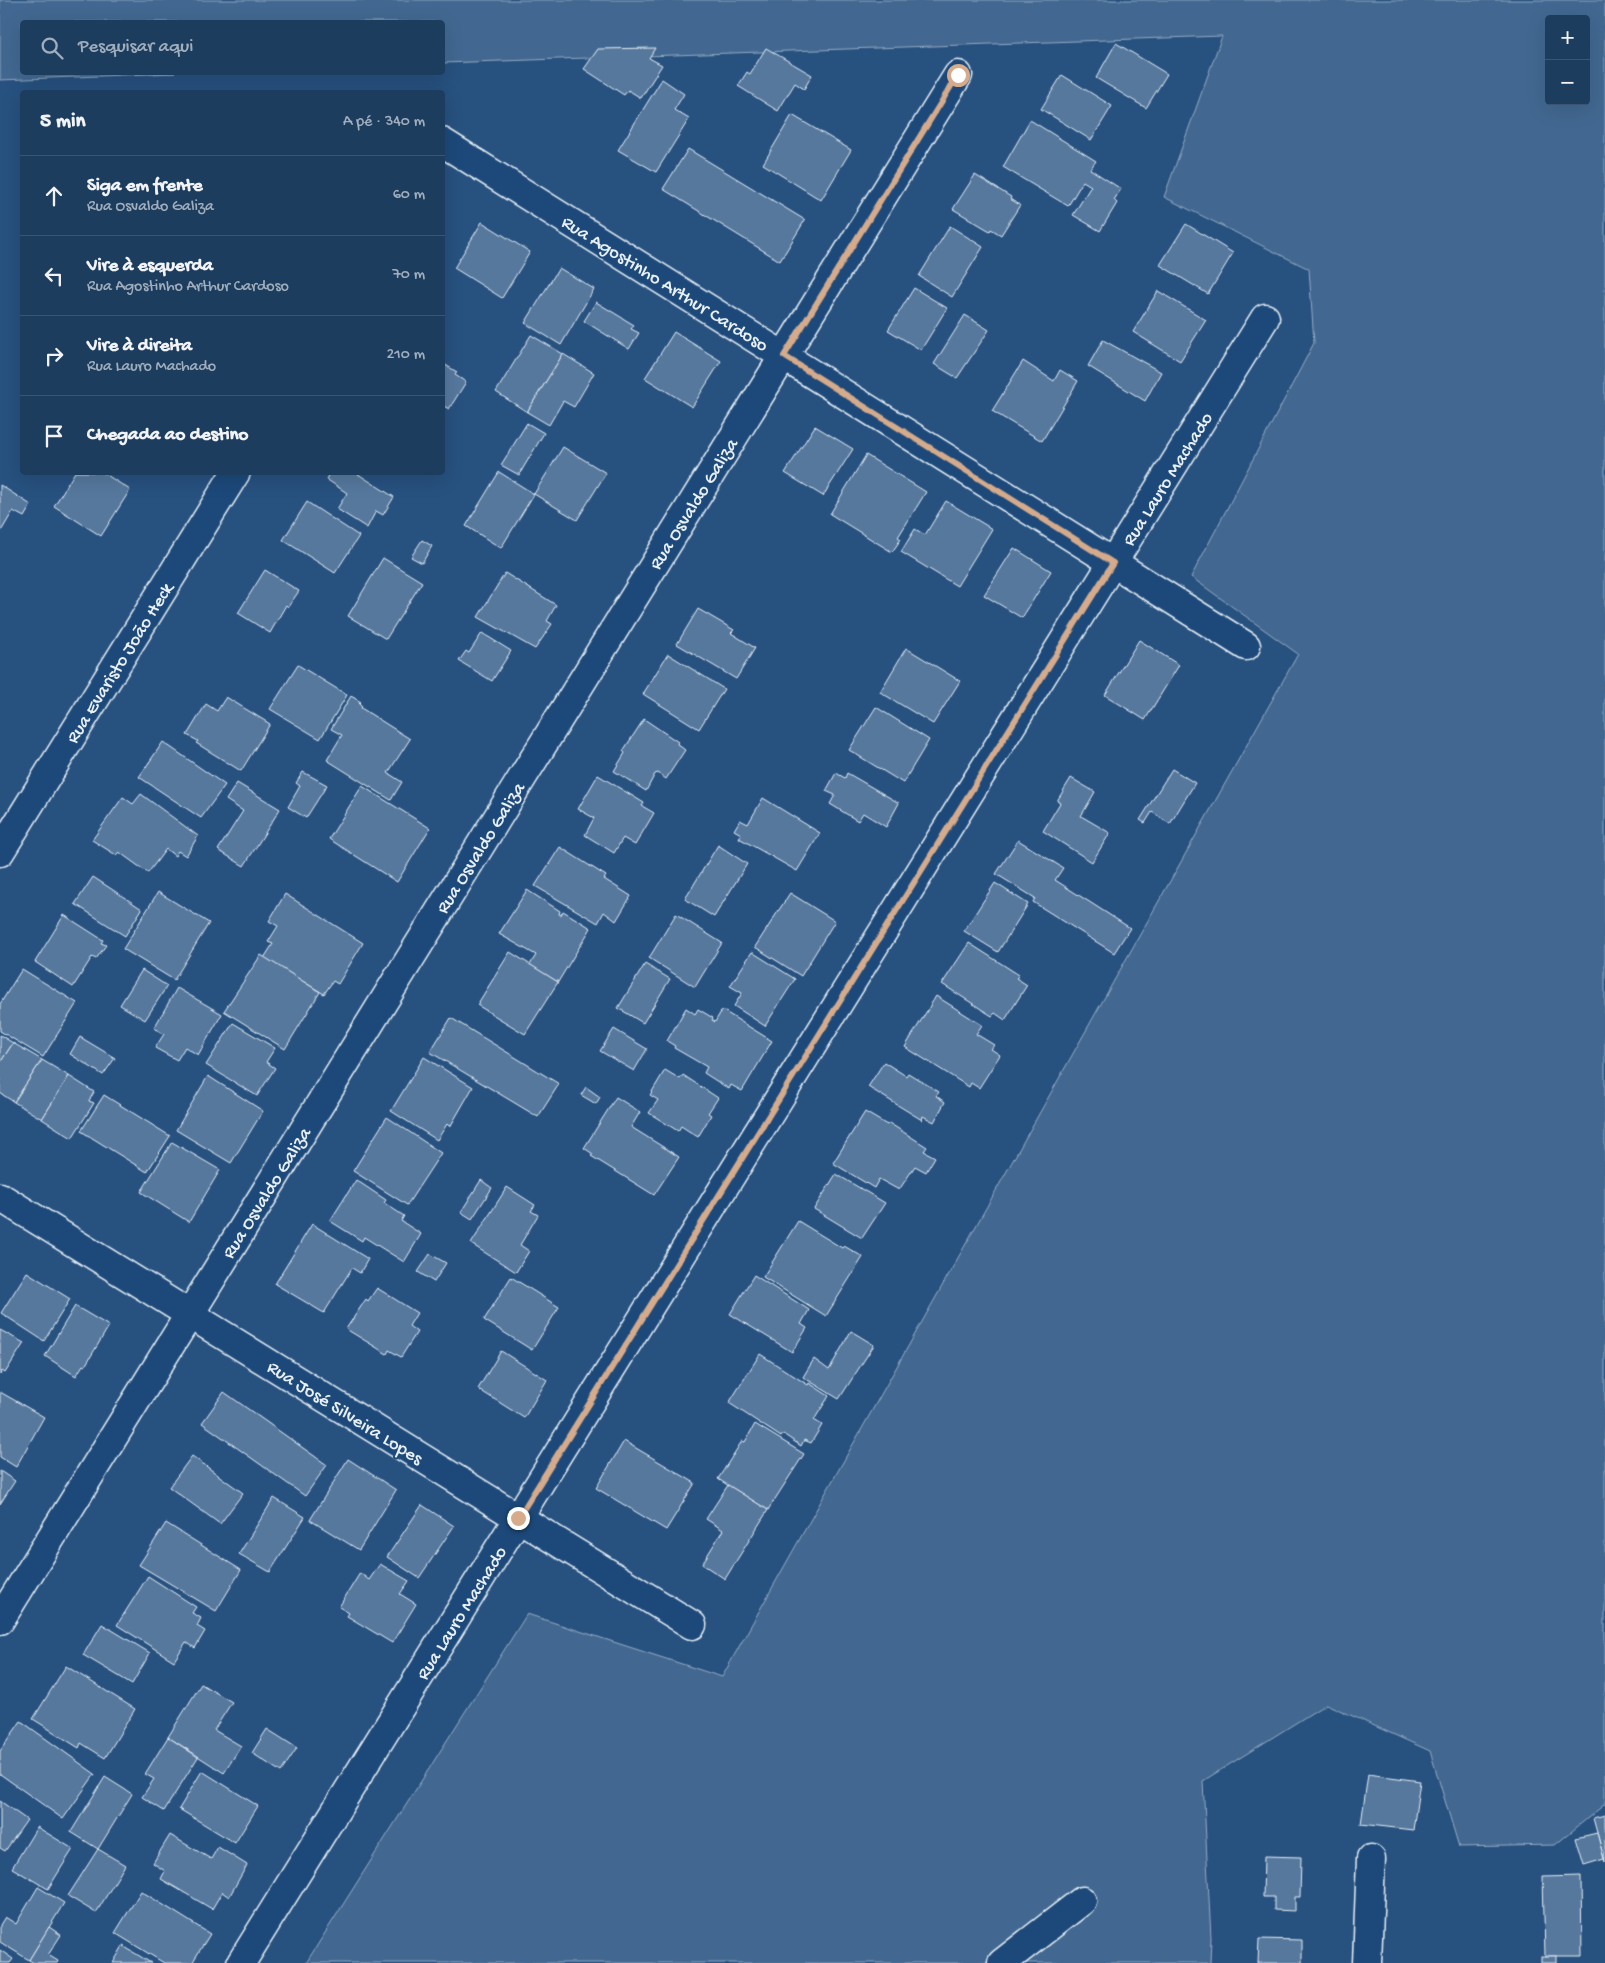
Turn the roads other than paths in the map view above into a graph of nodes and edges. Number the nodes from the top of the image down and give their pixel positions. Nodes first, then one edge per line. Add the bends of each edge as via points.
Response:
1 (958, 75) dead end
2 (445, 144) edge
3 (1265, 318) dead end
4 (784, 356) junction
5 (234, 475) edge
6 (1113, 563) junction
7 (1246, 646) dead end
8 (0, 852) edge
9 (0, 1196) edge
10 (190, 1314) junction
11 (518, 1518) junction
12 (0, 1620) edge
13 (692, 1625) dead end
14 (1371, 1859) dead end
15 (1082, 1902) dead end
16 (241, 1963) edge
17 (1002, 1963) edge
18 (1367, 1963) edge

1 - 4 street, Rua Osvaldo Galiza
2 - 4 street, Rua Agostinho Arthur Cardoso
3 - 6 street, Rua Lauro Machado
4 - 6 street, Rua Agostinho Arthur Cardoso
4 - 10 street, Rua Osvaldo Galiza
5 - 8 street, Rua Evaristo João Heck
6 - 7 street, Rua Agostinho Arthur Cardoso
6 - 11 street, Rua Lauro Machado
9 - 10 street, Rua José Silveira Lopes
10 - 11 street, Rua José Silveira Lopes
10 - 12 street, Rua Osvaldo Galiza
11 - 13 street, Rua José Silveira Lopes
11 - 16 street, Rua Lauro Machado
14 - 18 street
15 - 17 street

